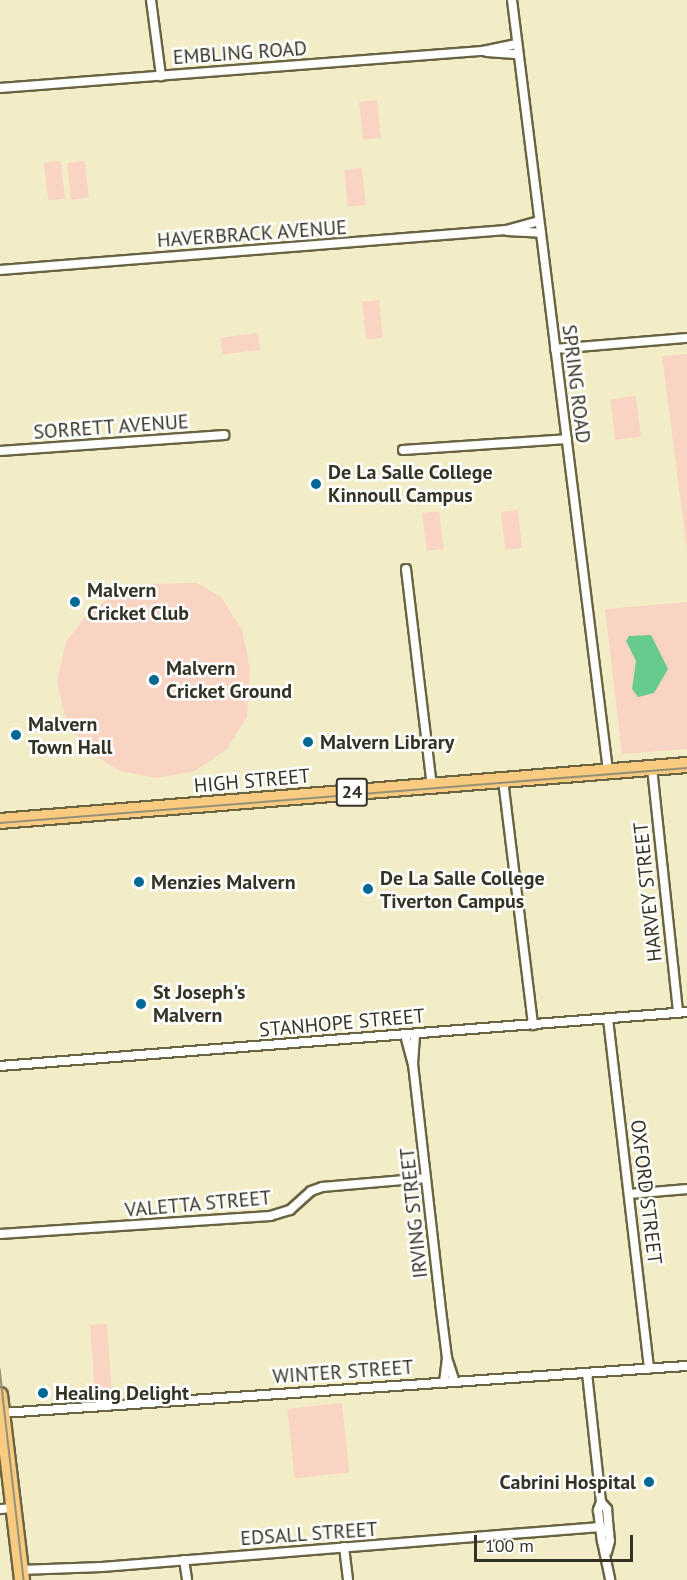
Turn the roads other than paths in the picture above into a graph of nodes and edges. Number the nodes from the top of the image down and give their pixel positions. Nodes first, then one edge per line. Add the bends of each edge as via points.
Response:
1 (152, 0) edge
2 (512, 0) edge
3 (517, 44) junction
4 (483, 51) junction
5 (518, 54) junction
6 (161, 76) junction
7 (0, 88) edge
8 (539, 221) junction
9 (506, 230) junction
10 (541, 233) junction
11 (0, 270) edge
12 (687, 338) edge
13 (555, 349) junction
14 (224, 435) dead end
15 (567, 439) junction
16 (403, 450) dead end
17 (0, 451) edge
18 (406, 569) dead end
19 (687, 765) edge
20 (652, 768) junction
21 (608, 771) junction
22 (503, 780) junction
23 (432, 786) junction
24 (0, 821) edge
25 (682, 1012) edge
26 (608, 1019) junction
27 (533, 1024) junction
28 (415, 1034) junction
29 (405, 1035) junction
30 (413, 1064) junction
31 (0, 1066) edge
32 (426, 1178) junction
33 (687, 1189) edge
34 (630, 1194) junction
35 (0, 1234) edge
36 (447, 1358) junction
37 (687, 1366) edge
38 (649, 1368) junction
39 (587, 1373) junction
40 (454, 1382) junction
41 (444, 1383) junction
42 (0, 1395) edge
43 (2, 1413) junction
44 (602, 1503) junction
45 (6, 1509) edge
46 (600, 1527) junction
47 (609, 1533) junction
48 (344, 1547) junction
49 (607, 1552) junction
50 (184, 1560) junction
51 (21, 1575) edge
52 (187, 1580) edge
53 (348, 1580) edge
54 (610, 1580) edge

1 - 6 street
2 - 3 street, SPRING ROAD
3 - 4 street, EMBLING ROAD
3 - 5 street, SPRING ROAD
4 - 5 street, EMBLING ROAD
4 - 6 street, EMBLING ROAD
5 - 8 street, SPRING ROAD
6 - 7 street, EMBLING ROAD
8 - 9 street, HAVERBRACK AVENUE
8 - 10 street, SPRING ROAD
9 - 10 street, HAVERBRACK AVENUE
9 - 11 street, HAVERBRACK AVENUE
10 - 13 street, SPRING ROAD
12 - 13 street
13 - 15 street, SPRING ROAD
14 - 17 street, SORRETT AVENUE
15 - 16 street
15 - 21 street, SPRING ROAD
18 - 23 street
19 - 20 main road, HIGH STREET / 24
20 - 21 main road, HIGH STREET / 24
20 - 25 street, HARVEY STREET
21 - 22 main road, HIGH STREET / 24
22 - 23 main road, HIGH STREET / 24
22 - 27 street
23 - 24 main road, HIGH STREET / 24
25 - 26 street, STANHOPE STREET
26 - 27 street, STANHOPE STREET
26 - 34 street, OXFORD STREET
27 - 28 street, STANHOPE STREET
28 - 29 street, STANHOPE STREET
28 - 30 street, IRVING STREET
29 - 30 street, IRVING STREET
29 - 31 street, STANHOPE STREET
30 - 32 street, IRVING STREET
32 - 35 street, VALETTA STREET via 322,1186 290,1210 270,1216
32 - 36 street, IRVING STREET
33 - 34 street
34 - 38 street, OXFORD STREET
36 - 40 street, IRVING STREET
36 - 41 street, IRVING STREET
37 - 38 street, WINTER STREET
38 - 39 street, WINTER STREET
39 - 40 street, WINTER STREET
39 - 44 street
40 - 41 street, WINTER STREET
41 - 43 street, WINTER STREET
42 - 43 main road
43 - 45 main road
44 - 46 street
44 - 47 street via 607,1509
45 - 51 main road
46 - 47 street
46 - 48 street, EDSALL STREET
46 - 49 street
47 - 49 street
48 - 50 street, EDSALL STREET
48 - 53 street
49 - 54 street
50 - 51 street, EDSALL STREET
50 - 52 street

